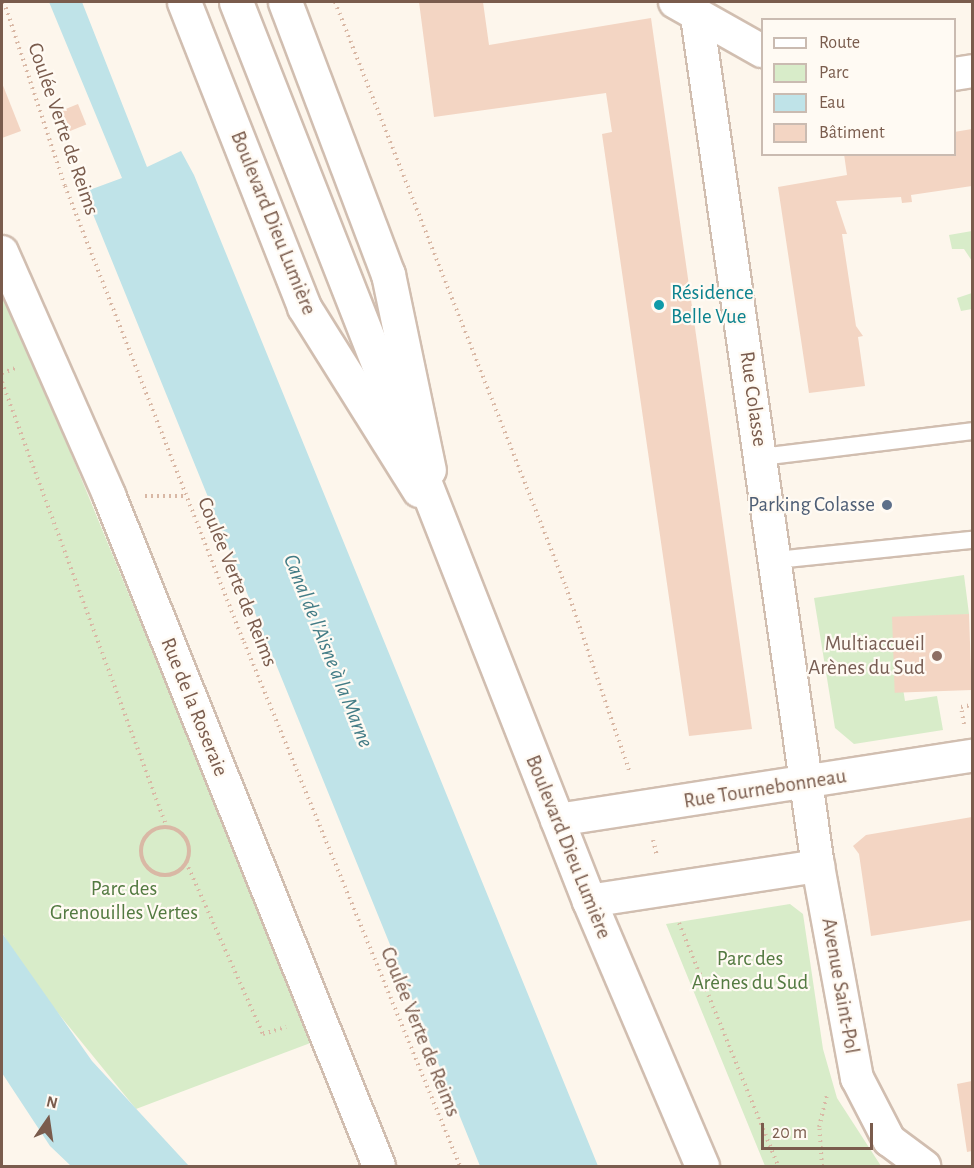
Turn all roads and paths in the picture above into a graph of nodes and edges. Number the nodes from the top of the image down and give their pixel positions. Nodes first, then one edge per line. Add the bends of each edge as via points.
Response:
1 (4, 2) edge
2 (184, 2) edge
3 (236, 2) edge
4 (285, 2) edge
5 (335, 2) edge
6 (686, 9) edge
7 (761, 50) edge
8 (972, 71) edge
9 (956, 75) edge
10 (2, 252) edge
11 (2, 382) edge
12 (972, 431) edge
13 (762, 457) junction
14 (441, 524) junction
15 (972, 540) edge
16 (777, 560) junction
17 (972, 756) edge
18 (809, 782) junction
19 (643, 809) junction
20 (557, 820) junction
21 (167, 827) junction
22 (186, 862) junction
23 (818, 866) junction
24 (668, 888) junction
25 (589, 901) junction
26 (263, 1034) dead end
27 (852, 1053) junction
28 (379, 1167) edge
29 (459, 1167) edge
30 (702, 1167) edge
31 (778, 1167) edge
32 (822, 1167) edge
33 (924, 1167) edge

1 - 29 path, Coulée Verte de Reims via 65,186 231,611
2 - 14 main road, Boulevard Dieu Lumière via 304,307
3 - 14 main road, Boulevard Dieu Lumière
4 - 14 main road, Boulevard Dieu Lumière via 388,274
5 - 19 path via 566,587
6 - 7 street
6 - 13 street, Rue Colasse
8 - 9 street
10 - 28 street, Rue de la Roseraie via 109,495
11 - 21 path
12 - 13 lane
13 - 16 street, Rue Colasse
14 - 20 main road, Boulevard Dieu Lumière
15 - 16 lane
16 - 18 street, Rue Colasse
17 - 18 street, Rue Tournebonneau
18 - 19 street, Rue Tournebonneau
18 - 23 street, Avenue Saint-Pol
19 - 20 street, Rue Tournebonneau
19 - 24 path
20 - 25 main road, Boulevard Dieu Lumière
21 - 22 path via 186,839
21 - 22 path via 146,837 143,859 152,871 167,875
22 - 26 path
23 - 24 street
23 - 27 street, Avenue Saint-Pol
24 - 25 street
24 - 31 path
25 - 30 main road, Boulevard Dieu Lumière
27 - 32 path via 831,1080 819,1127
27 - 33 street, Avenue Saint-Pol via 857,1078 890,1140

